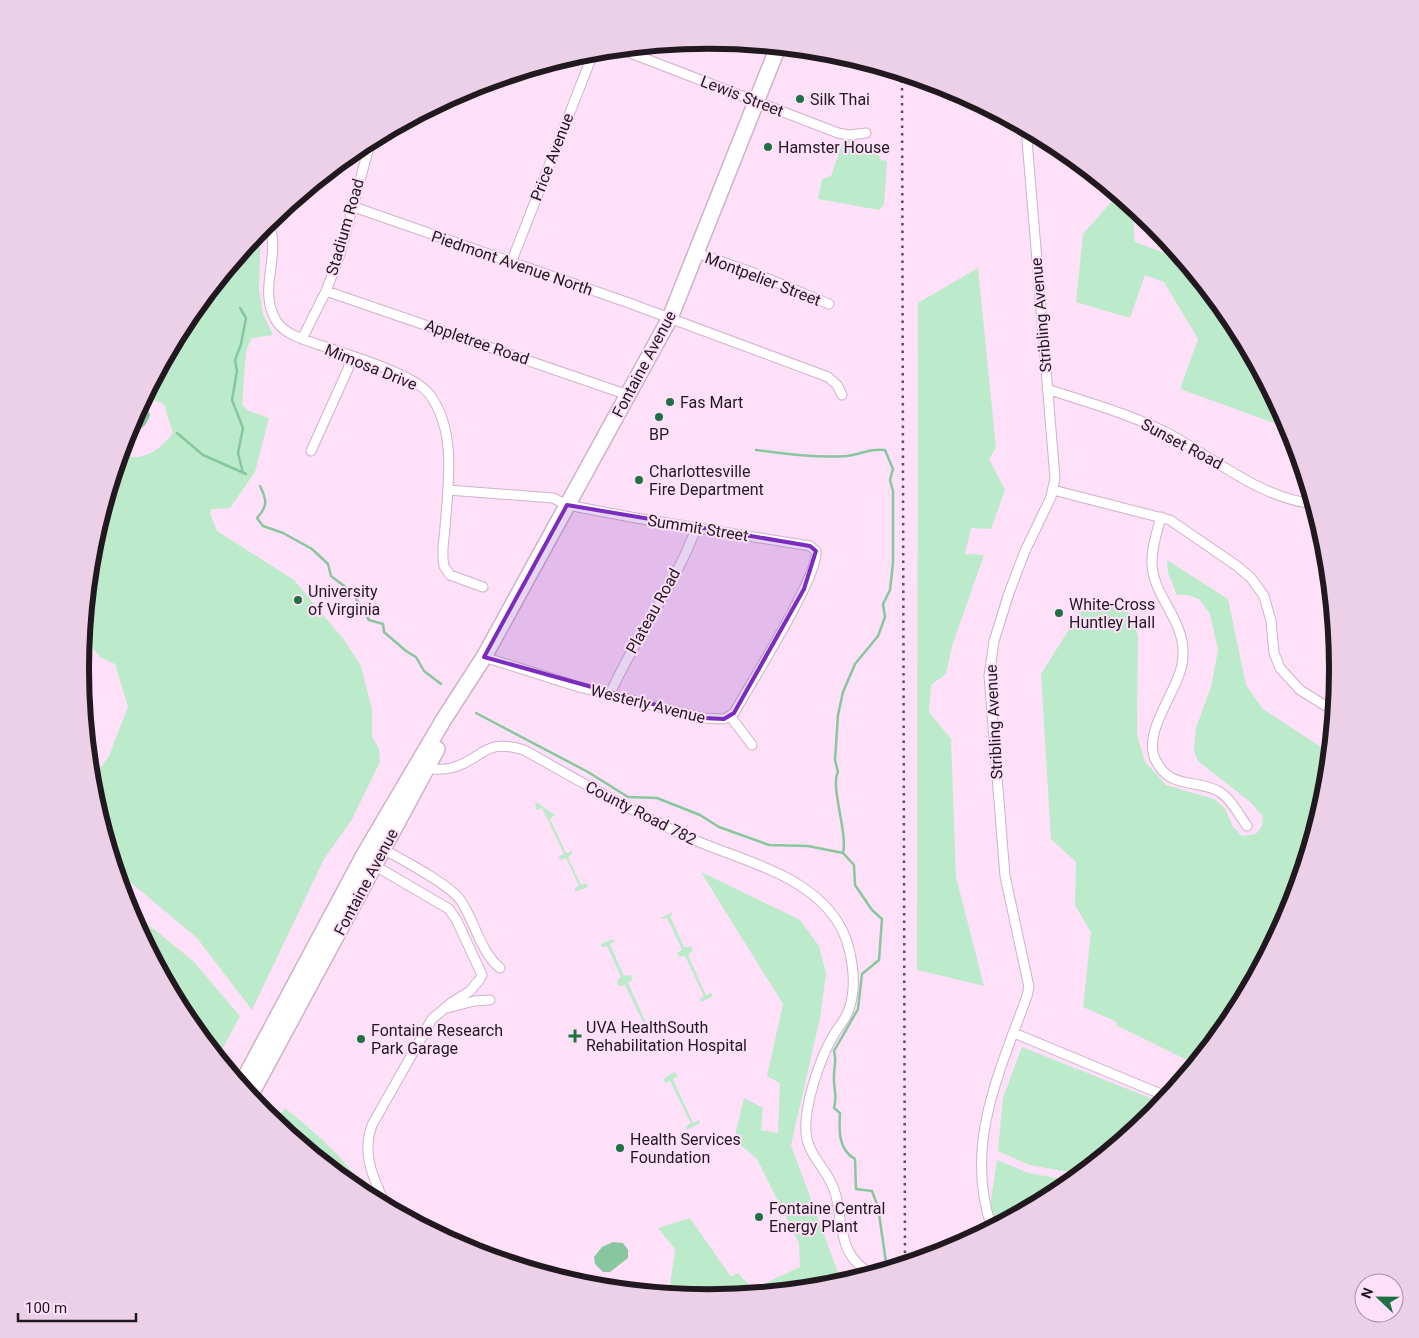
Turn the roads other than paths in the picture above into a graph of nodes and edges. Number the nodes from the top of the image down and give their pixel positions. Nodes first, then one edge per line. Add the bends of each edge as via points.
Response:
1 (776, 53) edge
2 (632, 54) edge
3 (590, 61) edge
4 (757, 102) junction
5 (866, 133) dead end
6 (1027, 136) edge
7 (368, 151) edge
8 (354, 207) junction
9 (270, 231) edge
10 (697, 253) junction
11 (511, 263) junction
12 (326, 291) junction
13 (829, 304) dead end
14 (670, 318) junction
15 (302, 339) junction
16 (351, 356) junction
17 (1047, 389) junction
18 (628, 395) junction
19 (842, 395) dead end
20 (311, 451) dead end
21 (448, 490) junction
22 (1053, 490) junction
23 (1307, 503) edge
24 (567, 504) junction
25 (1161, 517) junction
26 (696, 528) junction
27 (816, 561) joint
28 (483, 587) dead end
29 (480, 662) junction
30 (610, 694) junction
31 (1328, 707) edge
32 (730, 716) junction
33 (752, 745) dead end
34 (427, 769) junction
35 (1246, 826) dead end
36 (383, 849) junction
37 (365, 853) junction
38 (373, 867) junction
39 (500, 968) dead end
40 (490, 1000) dead end
41 (444, 1009) junction
42 (1014, 1032) junction
43 (244, 1079) edge
44 (254, 1089) edge
45 (1162, 1093) edge
46 (381, 1195) edge
47 (991, 1222) edge
48 (864, 1269) edge

1 - 4 main road, Fontaine Avenue
2 - 4 street, Lewis Street
3 - 11 street, Price Avenue
4 - 5 street, Lewis Street via 838,133
4 - 10 main road, Fontaine Avenue
6 - 17 street, Stribling Avenue
7 - 8 street, Stadium Road
8 - 11 street, Piedmont Avenue North
8 - 12 street, Stadium Road
9 - 15 street, Mimosa Drive via 274,245 268,285 271,310 281,327
10 - 13 street, Montpelier Street
10 - 14 main road, Fontaine Avenue
11 - 14 street, Piedmont Avenue North
12 - 15 street, Stadium Road
12 - 18 street, Appletree Road
14 - 18 main road, Fontaine Avenue
14 - 19 street, Piedmont Avenue North via 828,377 838,385
15 - 16 street, Mimosa Drive
16 - 20 street
16 - 21 street, Mimosa Drive via 416,383 433,399 446,436
17 - 22 street, Stribling Avenue via 1055,478
17 - 23 street, Sunset Road via 1153,426 1262,488 1290,500
18 - 24 main road, Fontaine Avenue
21 - 24 street via 553,498
21 - 28 street, Mimosa Drive via 444,566 450,575
22 - 25 street
22 - 42 street, Stribling Avenue via 1009,593 994,641 989,676 1005,876 1029,987
24 - 26 street, Summit Street
24 - 29 main road, Fontaine Avenue
25 - 31 street via 1198,539 1251,578 1269,609 1274,653 1280,668 1300,690
25 - 35 street via 1152,564 1154,578 1183,640 1183,660 1179,677 1154,732 1154,759 1171,777 1223,795
26 - 27 street, Summit Street via 810,546 816,551
26 - 30 street, Plateau Road
27 - 32 street, Westerly Avenue via 804,589
29 - 30 street, Westerly Avenue
29 - 34 main road, Fontaine Avenue
29 - 37 main road, Fontaine Avenue
30 - 32 street, Westerly Avenue via 703,718 718,720
32 - 33 street
34 - 36 main road, Fontaine Avenue
34 - 48 street, County Road 782 via 450,768 494,746 524,750 680,834 797,885 823,904 842,930 850,960 851,1000 820,1065 809,1102 806,1131 810,1148 833,1185 842,1239 848,1252
36 - 37 street
36 - 38 main road, Fontaine Avenue
36 - 39 street via 460,898 484,946
37 - 38 street
37 - 43 main road, Fontaine Avenue
38 - 41 street via 449,909 457,920 481,977 470,991
38 - 44 main road, Fontaine Avenue
40 - 41 street
41 - 46 street via 432,1019 370,1131 369,1167
42 - 45 street
42 - 47 street, Stribling Avenue via 990,1097 986,1126 982,1181

